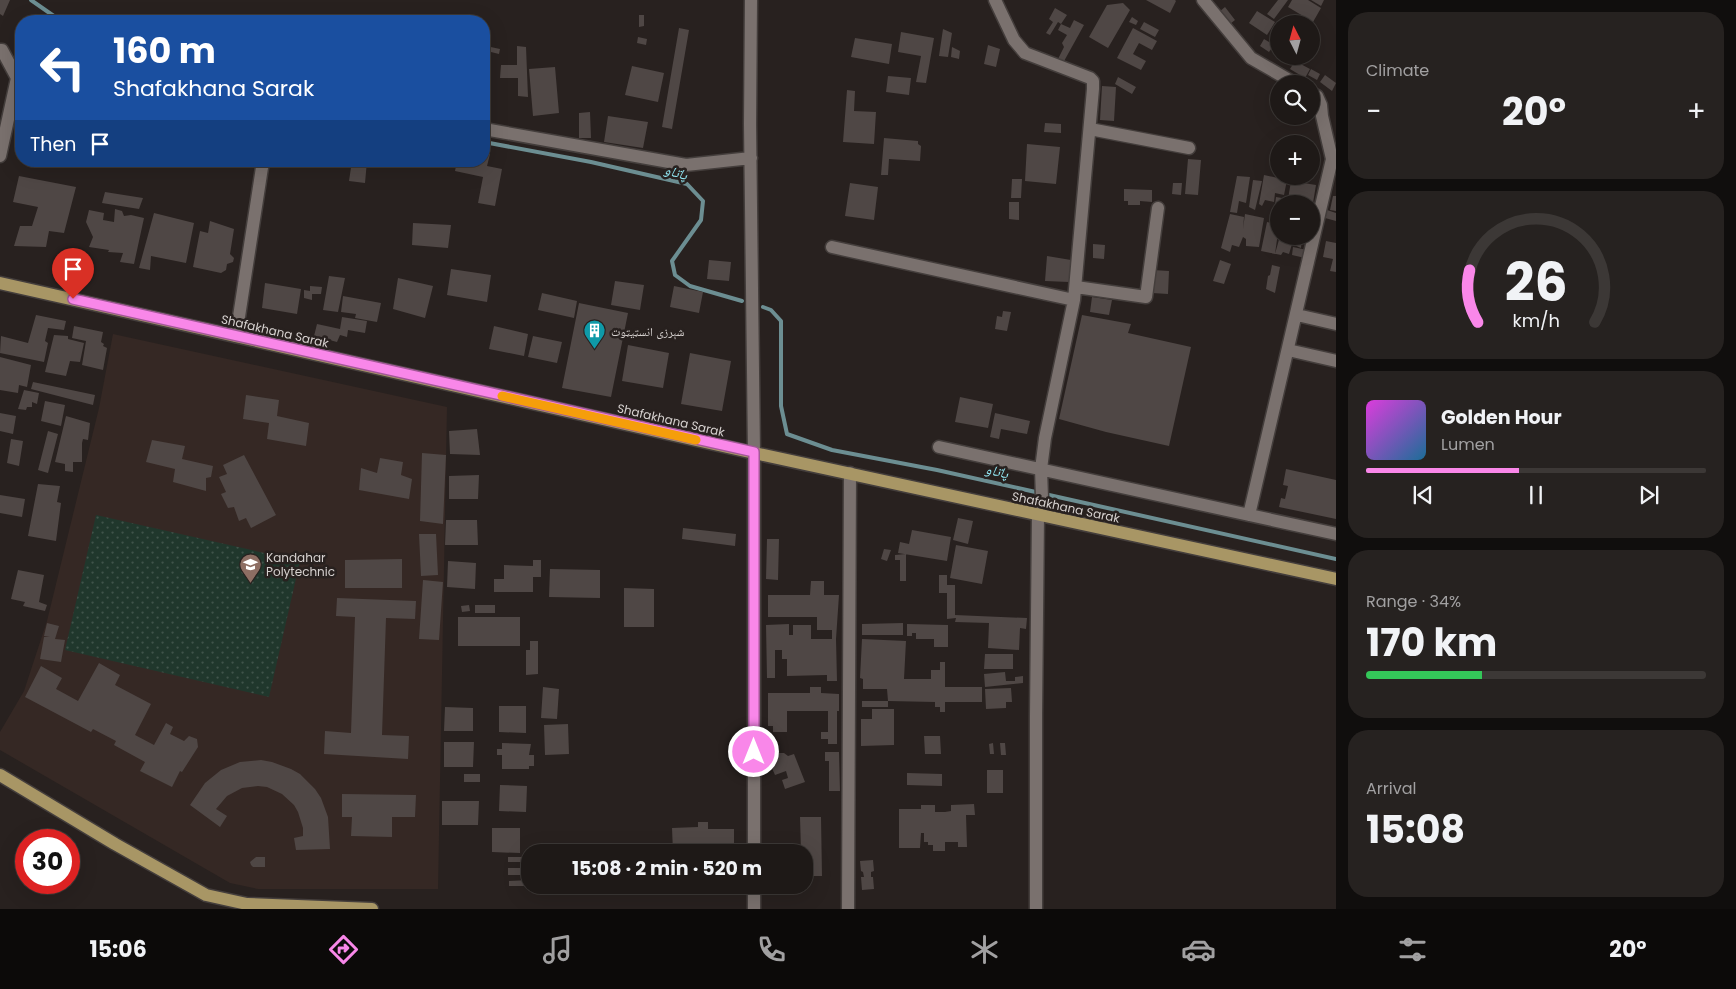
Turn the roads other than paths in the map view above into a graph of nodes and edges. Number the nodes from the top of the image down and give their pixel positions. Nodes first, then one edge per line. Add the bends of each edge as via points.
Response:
1 (751, 0) edge
2 (995, 0) edge
3 (1203, 0) edge
4 (0, 50) edge
5 (15, 74) edge
6 (1280, 75) edge
7 (15, 87) edge
8 (1320, 103) edge
9 (1090, 129) junction
10 (490, 130) edge
11 (1189, 148) dead end
12 (0, 156) edge
13 (751, 158) junction
14 (261, 167) edge
15 (1158, 208) dead end
16 (832, 247) dead end
17 (0, 283) edge
18 (1075, 293) junction
19 (1297, 315) junction
20 (1336, 324) edge
21 (236, 336) junction
22 (1288, 350) junction
23 (1336, 361) edge
24 (939, 447) dead end
25 (754, 452) junction
26 (850, 473) junction
27 (1042, 475) junction
28 (1038, 515) junction
29 (1250, 515) junction
30 (1336, 534) edge
31 (1336, 579) edge
32 (0, 775) edge
33 (754, 844) edge
34 (754, 894) edge
35 (372, 909) edge
36 (754, 909) edge
37 (848, 909) edge
38 (1036, 909) edge

1 - 13 street
2 - 9 street via 1014,40 1025,53 1093,81
3 - 6 street via 1250,58
4 - 5 street
7 - 12 street
8 - 19 street via 1332,159
9 - 11 street
9 - 18 street
10 - 13 street via 686,165
13 - 25 street
14 - 21 street
15 - 18 street via 1146,296
16 - 18 street
17 - 21 main road, Shafakhana Sarak
18 - 27 street via 1045,438
19 - 20 street
19 - 22 street
21 - 25 main road, Shafakhana Sarak
22 - 23 street
22 - 29 street
24 - 27 street
25 - 26 main road, Shafakhana Sarak
25 - 33 street
26 - 28 main road, Shafakhana Sarak
26 - 37 street
27 - 28 street
27 - 29 street
28 - 31 main road, Shafakhana Sarak
28 - 38 street
29 - 30 street
32 - 35 main road via 206,895 247,904
34 - 36 street

